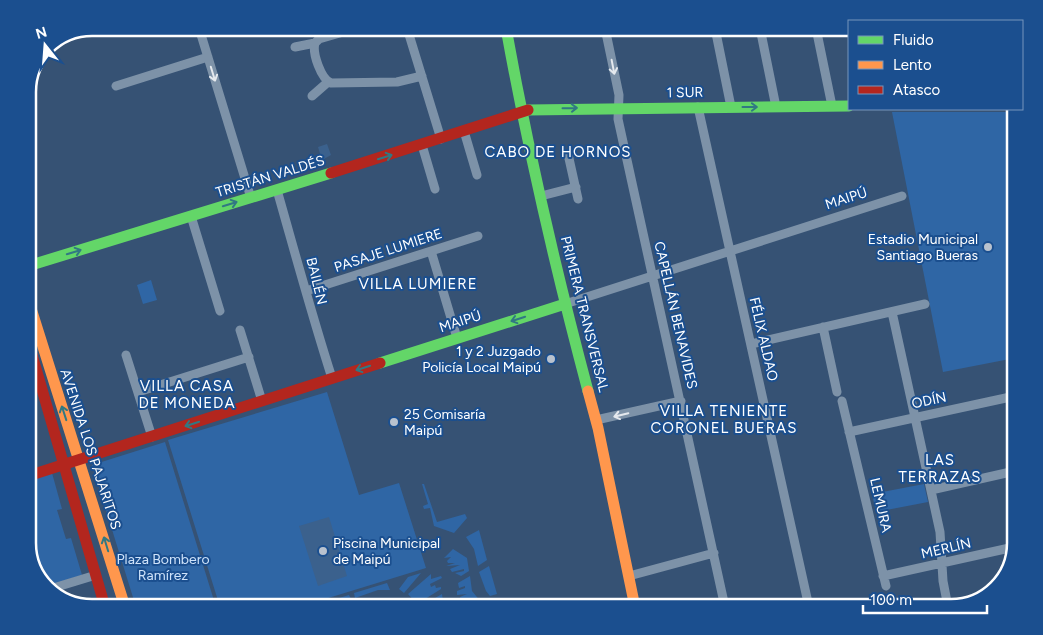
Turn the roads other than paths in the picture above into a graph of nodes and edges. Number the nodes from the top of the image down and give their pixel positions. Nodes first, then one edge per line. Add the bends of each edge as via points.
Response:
1 (201, 36) edge
2 (329, 36) edge
3 (410, 36) edge
4 (507, 36) edge
5 (608, 36) edge
6 (717, 36) edge
7 (762, 36) edge
8 (818, 36) edge
9 (315, 43) junction
10 (295, 47) dead end
11 (208, 57) junction
12 (422, 76) junction
13 (328, 82) junction
14 (116, 86) dead end
15 (312, 96) dead end
16 (832, 106) junction
17 (848, 106) edge
18 (698, 107) junction
19 (731, 107) junction
20 (776, 107) junction
21 (619, 108) junction
22 (521, 112) junction
23 (464, 132) junction
24 (441, 139) junction
25 (422, 145) junction
26 (568, 154) dead end
27 (477, 175) dead end
28 (576, 187) junction
29 (436, 189) dead end
30 (277, 190) junction
31 (540, 196) junction
32 (902, 196) dead end
33 (251, 198) junction
34 (578, 198) dead end
35 (191, 216) junction
36 (478, 236) dead end
37 (431, 251) junction
38 (730, 251) junction
39 (36, 264) edge
40 (653, 276) junction
41 (306, 291) junction
42 (564, 304) junction
43 (925, 304) dead end
44 (220, 311) dead end
45 (892, 312) junction
46 (36, 324) edge
47 (823, 327) junction
48 (240, 330) dead end
49 (457, 338) junction
50 (751, 344) junction
51 (126, 354) dead end
52 (249, 358) junction
53 (36, 367) edge
54 (332, 378) junction
55 (138, 392) junction
56 (838, 392) dead end
57 (1007, 398) edge
58 (262, 401) junction
59 (842, 401) dead end
60 (681, 402) junction
61 (915, 417) junction
62 (596, 420) junction
63 (849, 432) junction
64 (152, 437) junction
65 (79, 460) junction
66 (62, 465) junction
67 (36, 473) edge
68 (1007, 474) edge
69 (931, 490) junction
70 (1006, 549) edge
71 (714, 553) junction
72 (943, 563) junction
73 (96, 575) junction
74 (629, 576) junction
75 (884, 581) joint
76 (58, 587) edge
77 (103, 599) edge
78 (122, 599) edge
79 (633, 599) edge
80 (723, 599) edge
81 (807, 599) edge
82 (946, 599) edge

1 - 11 street
2 - 9 street
3 - 12 street
4 - 22 street, PRIMERA TRANSVERSAL
5 -> 21 street, CAPELLÁN BENAVIDES
6 - 19 street
7 - 20 street
8 - 16 street
9 - 10 street
9 - 13 street via 323,76
11 - 14 street
11 -> 33 street
12 - 13 street via 391,83
12 - 24 street
13 - 15 street
16 - 17 street, 1 SUR
16 - 20 street, 1 SUR
18 - 19 street, 1 SUR
18 - 21 street, 1 SUR
18 - 38 street, FÉLIX ALDAO
19 -> 20 street, 1 SUR
22 -> 21 street, 1 SUR via 538,108
21 - 40 street, CAPELLÁN BENAVIDES via 618,120
22 - 23 street, TRISTÁN VALDÉS
22 - 31 street, PRIMERA TRANSVERSAL
23 - 24 street, TRISTÁN VALDÉS
23 - 27 street
24 - 25 street, TRISTÁN VALDÉS
25 - 29 street
30 -> 25 street, TRISTÁN VALDÉS
26 - 28 street
28 - 31 street
28 - 34 street
30 - 33 street, TRISTÁN VALDÉS
30 - 41 street, BAILÉN
31 - 42 street, PRIMERA TRANSVERSAL
32 - 38 street, MAIPÚ
35 -> 33 street, TRISTÁN VALDÉS
39 -> 35 street, TRISTÁN VALDÉS
35 - 44 street
36 - 37 street, PASAJE LUMIERE
37 - 41 street, PASAJE LUMIERE
37 - 49 street
38 - 40 street, MAIPÚ
38 - 50 street, FÉLIX ALDAO
40 - 42 street, MAIPÚ
40 - 60 street, CAPELLÁN BENAVIDES
41 - 54 street, BAILÉN
42 -> 49 street, MAIPÚ
42 - 62 street, PRIMERA TRANSVERSAL
43 - 45 street
45 - 47 street
45 - 61 street
65 -> 46 street, AVENIDA LOS PAJARITOS
47 - 50 street
47 - 56 street
48 - 52 street
49 -> 54 street, MAIPÚ
50 - 81 street, FÉLIX ALDAO
51 - 55 street
52 - 55 street
52 - 58 street
53 - 66 street, AVENIDA LOS PAJARITOS
54 - 58 street, MAIPÚ
55 - 64 street
57 - 61 street, ODÍN
58 -> 64 street, MAIPÚ
59 - 63 street, LEMURA
60 -> 62 street
60 - 71 street, CAPELLÁN BENAVIDES
61 - 63 street, ODÍN
61 - 69 street
62 - 74 street, PRIMERA TRANSVERSAL
63 - 75 street, LEMURA
64 - 65 street, MAIPÚ
65 - 66 street, MAIPÚ
78 -> 65 street, AVENIDA LOS PAJARITOS
66 - 67 street, MAIPÚ
66 - 73 street, AVENIDA LOS PAJARITOS
68 - 69 street
69 - 72 street via 942,541
70 - 72 street, MERLÍN
71 - 74 street
71 - 80 street, CAPELLÁN BENAVIDES
72 - 75 street, MERLÍN
72 - 82 street
73 - 76 street
73 - 77 street, AVENIDA LOS PAJARITOS
74 - 79 street, PRIMERA TRANSVERSAL

